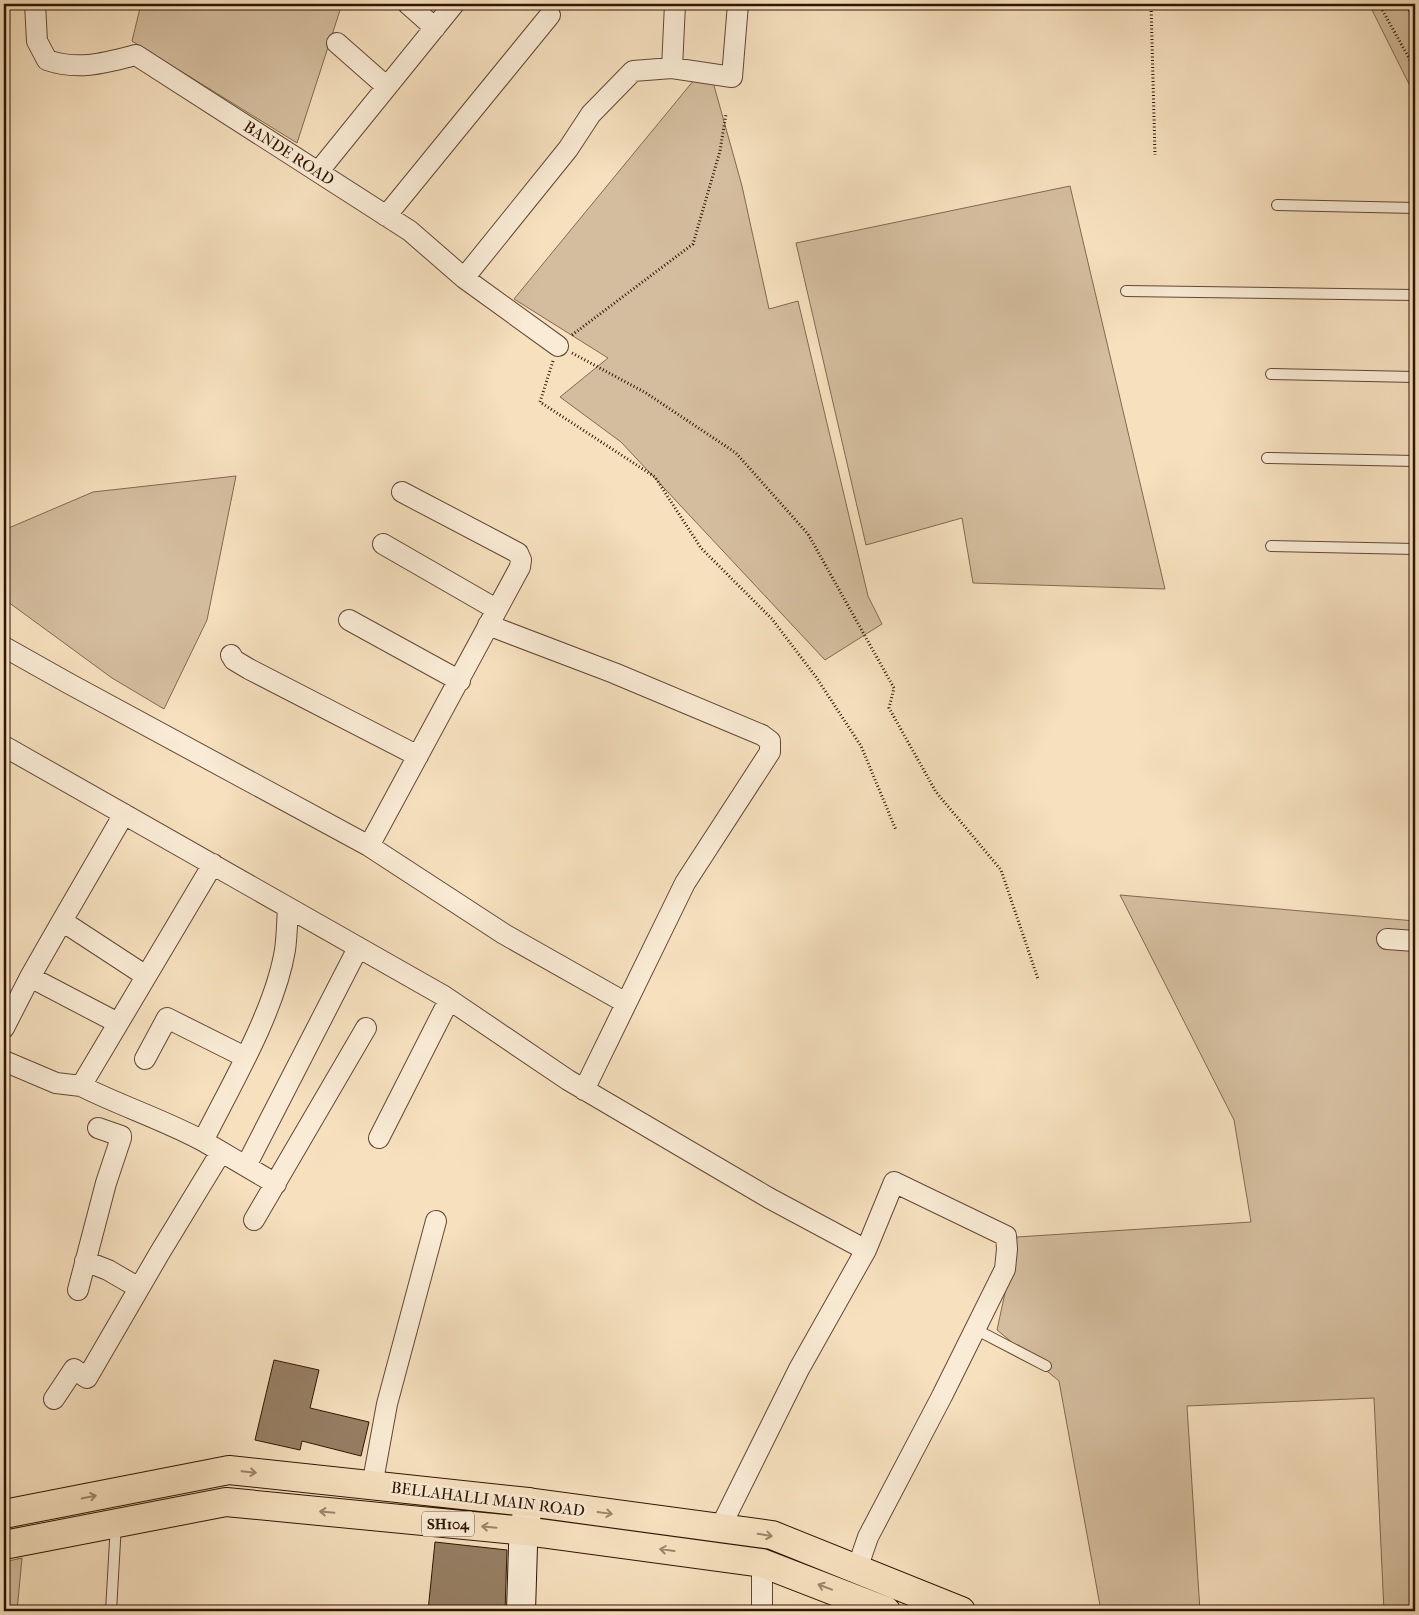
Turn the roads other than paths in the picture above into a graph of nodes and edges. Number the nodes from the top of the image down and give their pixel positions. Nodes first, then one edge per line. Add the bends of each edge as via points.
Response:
1 (35, 4) edge
2 (408, 4) edge
3 (454, 4) edge
4 (675, 4) edge
5 (738, 4) edge
6 (550, 15) dead end
7 (434, 28) junction
8 (337, 43) dead end
9 (672, 68) junction
10 (387, 87) junction
11 (318, 172) junction
12 (1277, 205) dead end
13 (1415, 208) edge
14 (386, 216) junction
15 (464, 278) junction
16 (1126, 292) dead end
17 (1415, 295) edge
18 (558, 346) road end
19 (1271, 374) dead end
20 (1415, 377) edge
21 (1267, 458) dead end
22 (1415, 461) edge
23 (402, 492) dead end
24 (383, 544) dead end
25 (1271, 546) dead end
26 (1415, 549) edge
27 (492, 617) junction
28 (349, 620) dead end
29 (4, 647) edge
30 (231, 654) dead end
31 (460, 680) junction
32 (4, 746) edge
33 (418, 756) junction
34 (124, 814) junction
35 (369, 846) junction
36 (213, 864) junction
37 (288, 908) junction
38 (62, 921) junction
39 (1387, 940) dead end
40 (1415, 941) edge
41 (358, 948) junction
42 (146, 976) junction
43 (30, 978) junction
44 (449, 1000) junction
45 (626, 1003) junction
46 (118, 1023) junction
47 (4, 1028) edge
48 (366, 1028) dead end
49 (245, 1057) junction
50 (145, 1059) dead end
51 (4, 1061) edge
52 (81, 1086) junction
53 (584, 1090) junction
54 (98, 1128) dead end
55 (379, 1138) dead end
56 (203, 1141) junction
57 (221, 1152) junction
58 (246, 1166) junction
59 (276, 1184) junction
60 (254, 1220) dead end
61 (436, 1220) dead end
62 (866, 1250) junction
63 (85, 1261) junction
64 (139, 1288) junction
65 (78, 1290) dead end
66 (975, 1329) junction
67 (1046, 1366) dead end
68 (54, 1399) dead end
69 (372, 1486) junction
70 (528, 1502) junction
71 (4, 1514) edge
72 (116, 1523) junction
73 (720, 1528) junction
74 (525, 1531) junction
75 (4, 1545) edge
76 (762, 1563) junction
77 (856, 1569) junction
78 (111, 1611) edge
79 (521, 1611) edge
80 (762, 1611) edge
81 (886, 1611) edge
82 (961, 1611) edge

1 - 11 street, BANDE ROAD via 37,41 47,60 64,66 79,66 136,55
2 - 7 street
3 - 7 street
4 - 9 street
5 - 9 street via 732,77
6 - 14 street
7 - 10 street
8 - 10 street
9 - 15 street via 633,71 591,114 568,149
10 - 11 street
11 - 14 street, BANDE ROAD
12 - 13 lane
14 - 15 street, BANDE ROAD via 410,231
15 - 18 street, BANDE ROAD
16 - 17 lane
19 - 20 lane
21 - 22 lane
23 - 27 street via 518,553 520,567
24 - 27 street
25 - 26 lane
27 - 31 street
27 - 45 street via 762,735 770,742 770,752 685,883
28 - 31 street
29 - 35 street
30 - 33 street via 234,660 250,669
31 - 33 street
32 - 34 street
33 - 35 street
34 - 36 street
34 - 38 street
35 - 45 street via 504,934
36 - 37 street
36 - 42 street
37 - 41 street
37 - 49 street via 285,951 271,999
38 - 42 street
38 - 43 street
39 - 40 street
41 - 44 street
41 - 58 street
42 - 46 street
43 - 46 street
43 - 47 street
44 - 53 street
44 - 55 street
45 - 53 street
46 - 52 street
48 - 59 street
49 - 50 street via 167,1018
49 - 56 street
51 - 52 street via 56,1083
52 - 56 street via 170,1123
53 - 62 street via 769,1198
54 - 63 street via 121,1138
56 - 57 street
57 - 58 street
57 - 64 street
58 - 59 street
59 - 60 street
61 - 69 street via 387,1404
62 - 66 street via 894,1182 1006,1236 1005,1269
62 - 73 street via 799,1369
63 - 64 street
63 - 65 street
64 - 68 street via 87,1378 78,1363
66 - 67 lane
66 - 77 street via 868,1537
69 - 70 main road, BELLAHALLI MAIN ROAD / SH104
71 -> 69 main road, BELLAHALLI MAIN ROAD / SH104 via 229,1470
70 -> 73 main road, BELLAHALLI MAIN ROAD / SH104
70 - 74 street
74 -> 72 main road, BELLAHALLI MAIN ROAD / SH104 via 226,1502
72 - 75 main road, BELLAHALLI MAIN ROAD / SH104
72 - 78 lane
73 -> 77 main road, BELLAHALLI MAIN ROAD / SH104 via 772,1535
76 -> 74 main road, BELLAHALLI MAIN ROAD / SH104
74 - 79 street
76 - 80 street
81 -> 76 main road, BELLAHALLI MAIN ROAD / SH104
77 - 82 main road, BELLAHALLI MAIN ROAD / SH104

